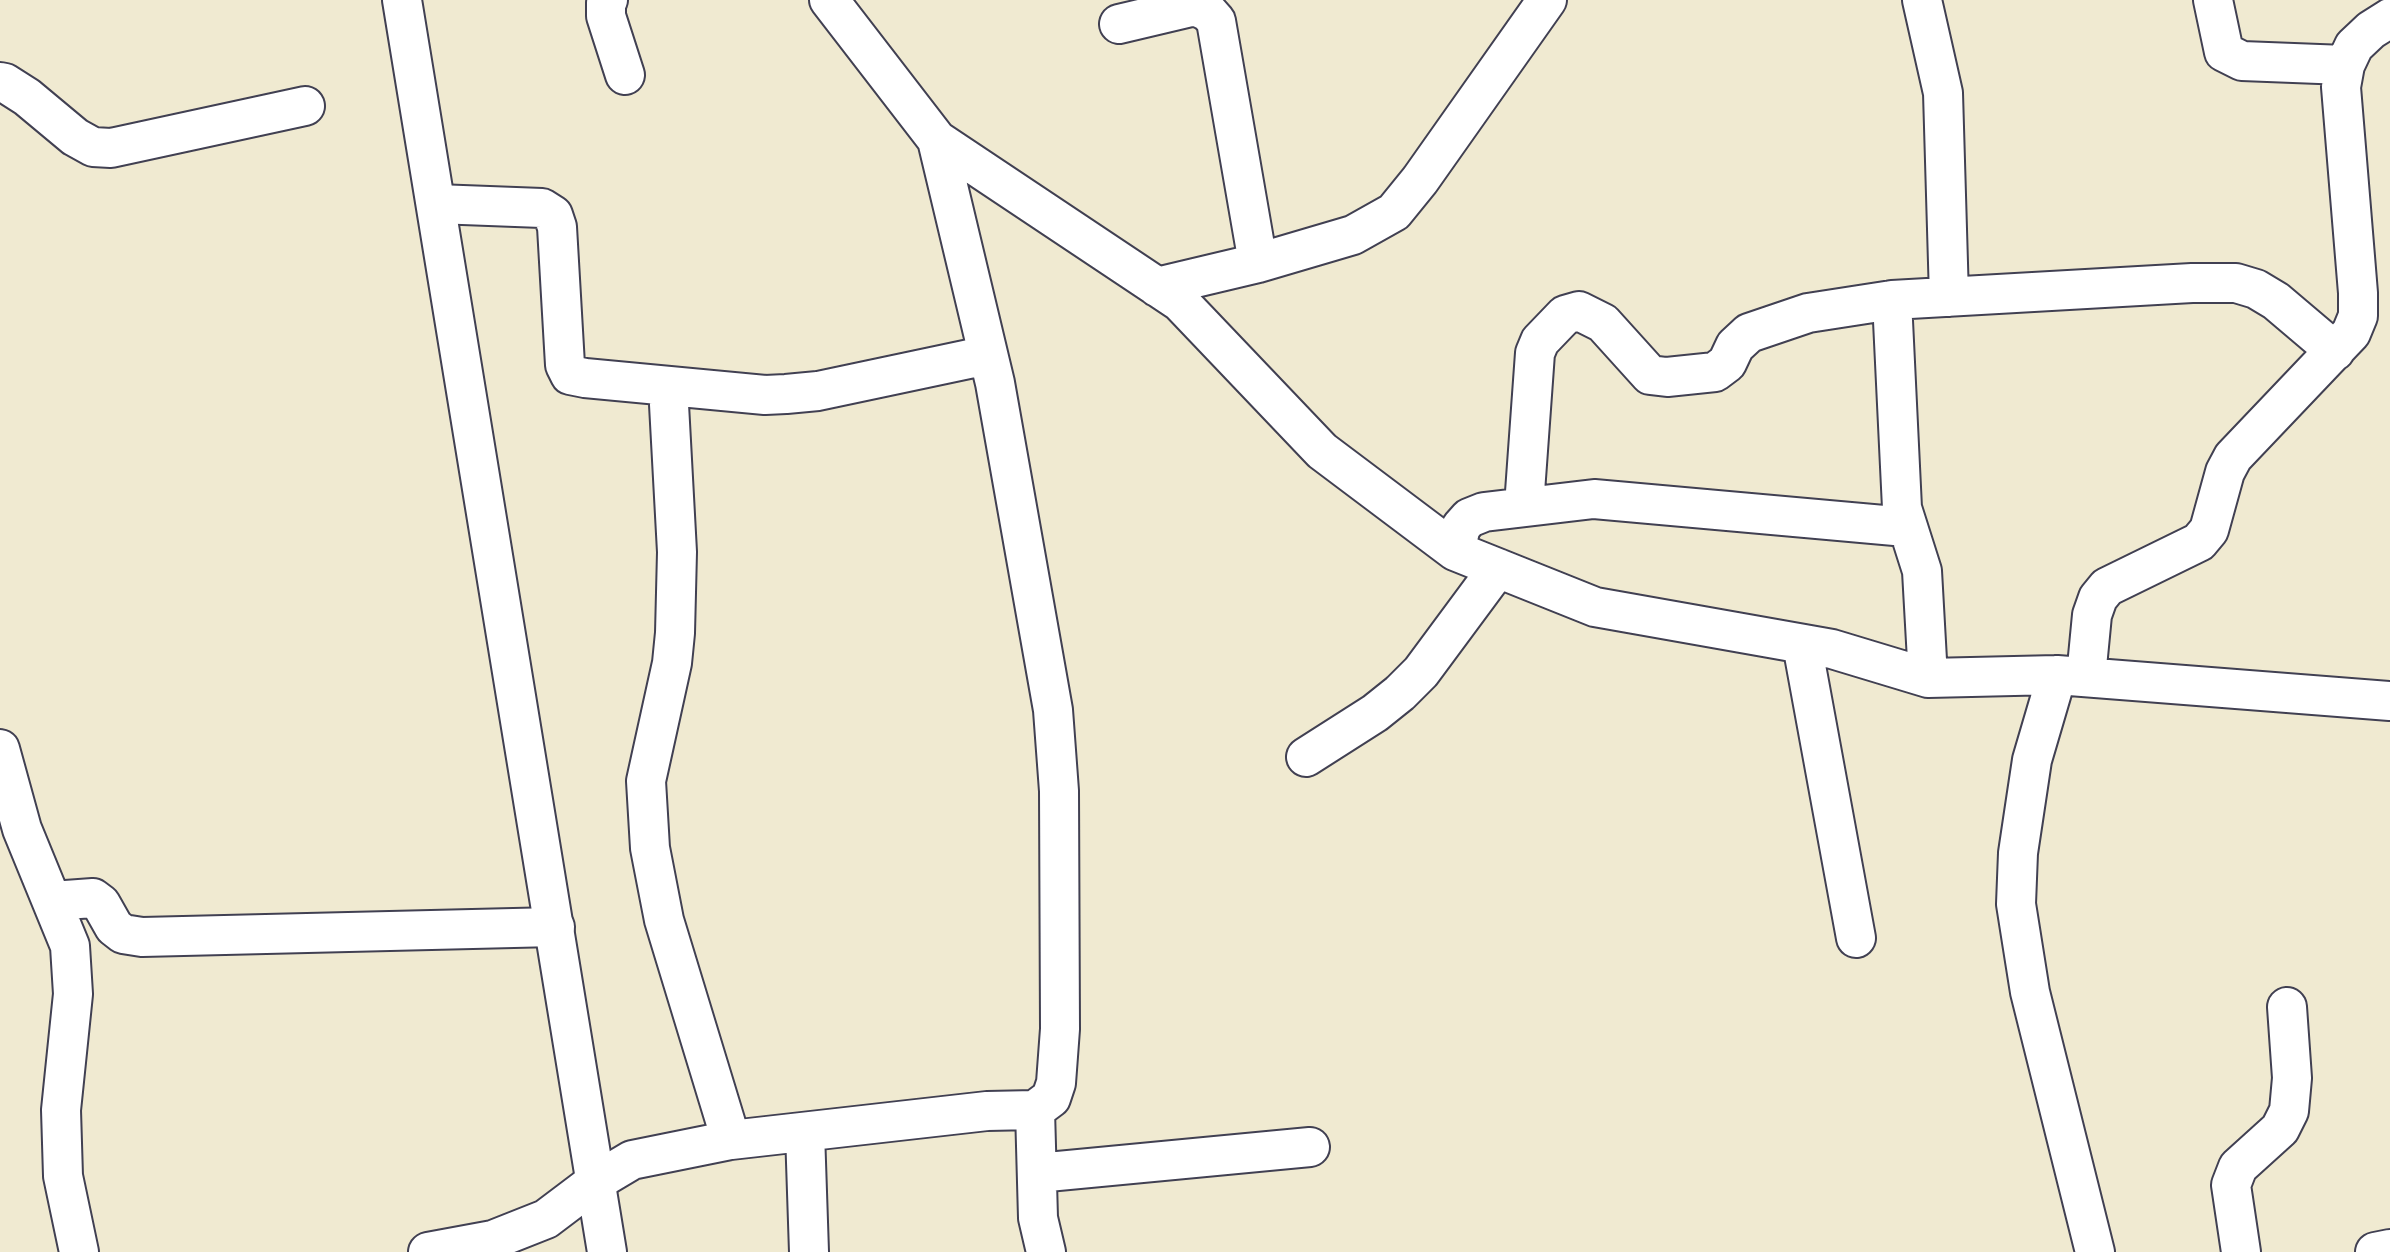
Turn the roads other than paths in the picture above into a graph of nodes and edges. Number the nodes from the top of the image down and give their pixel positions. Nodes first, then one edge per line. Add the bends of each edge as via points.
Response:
1 (402, 0) edge
2 (608, 0) edge
3 (829, 0) edge
4 (1547, 0) edge
5 (1922, 0) edge
6 (2213, 0) edge
7 (2390, 18) edge
8 (1119, 23) dead end
9 (2345, 65) junction
10 (625, 75) dead end
11 (0, 82) edge
12 (305, 106) dead end
13 (937, 140) junction
14 (436, 204) junction
15 (1258, 263) junction
16 (1157, 287) junction
17 (1949, 297) junction
18 (1892, 300) junction
19 (2335, 351) junction
20 (988, 355) junction
21 (668, 386) junction
22 (1524, 506) junction
23 (1906, 527) junction
24 (1455, 551) junction
25 (1499, 568) junction
26 (1802, 644) junction
27 (2071, 676) junction
28 (1928, 678) junction
29 (2390, 701) edge
30 (0, 749) edge
31 (1306, 757) dead end
32 (52, 901) junction
33 (555, 927) junction
34 (1856, 938) dead end
35 (2287, 1007) dead end
36 (1035, 1110) junction
37 (805, 1132) junction
38 (731, 1140) junction
39 (1310, 1147) dead end
40 (1037, 1173) junction
41 (595, 1182) junction
42 (2390, 1249) edge
43 (79, 1252) edge
44 (428, 1252) edge
45 (607, 1252) edge
46 (809, 1252) edge
47 (1046, 1252) edge
48 (2095, 1252) edge
49 (2241, 1252) edge
50 (2375, 1252) edge

1 - 14 street
2 - 10 street via 606,16
3 - 13 street
4 - 15 street via 1394,212 1353,235
5 - 17 street via 1943,93
6 - 9 street via 2224,51 2242,61
7 - 9 street via 2354,46
8 - 15 street via 1195,6 1216,22
9 - 19 street via 2341,87 2358,316
11 - 12 street via 93,147 111,148
13 - 16 street
13 - 20 street
14 - 21 street via 542,208 553,215 565,365 570,375
14 - 33 street
15 - 16 street
16 - 24 street via 1180,302 1322,451
17 - 18 street
17 - 19 street via 2236,283 2276,301
18 - 22 street via 1808,313 1749,333 1715,372 1667,377 1650,375 1591,315 1579,311 1565,315 1540,341 1535,353
18 - 23 street
19 - 27 street via 2233,457 2224,472 2208,530 2199,542 2107,587 2098,598
20 - 21 street via 786,394
20 - 36 street via 1053,710 1059,790 1056,1083 1051,1098
21 - 38 street via 677,552 675,633 646,781 650,848 664,920
22 - 23 street via 1594,499
22 - 24 street via 1469,518 1461,527
23 - 28 street via 1922,571
24 - 25 street
25 - 26 street via 1595,607
25 - 31 street via 1407,686 1375,713
26 - 28 street
26 - 34 street
27 - 28 street
27 - 29 street
27 - 48 street via 2032,760 2018,853 2016,904 2030,992
30 - 32 street via 22,829
32 - 33 street via 93,898 114,927 142,937
32 - 43 street via 70,946 73,994 61,1110 62,1176
33 - 41 street
35 - 49 street via 2292,1078 2289,1111 2280,1129 2238,1167 2231,1185
36 - 37 street via 986,1111
36 - 40 street
37 - 38 street
37 - 46 street
38 - 41 street via 632,1160
39 - 40 street
40 - 47 street via 1038,1218
41 - 44 street via 546,1219 494,1240
41 - 45 street
42 - 50 street

